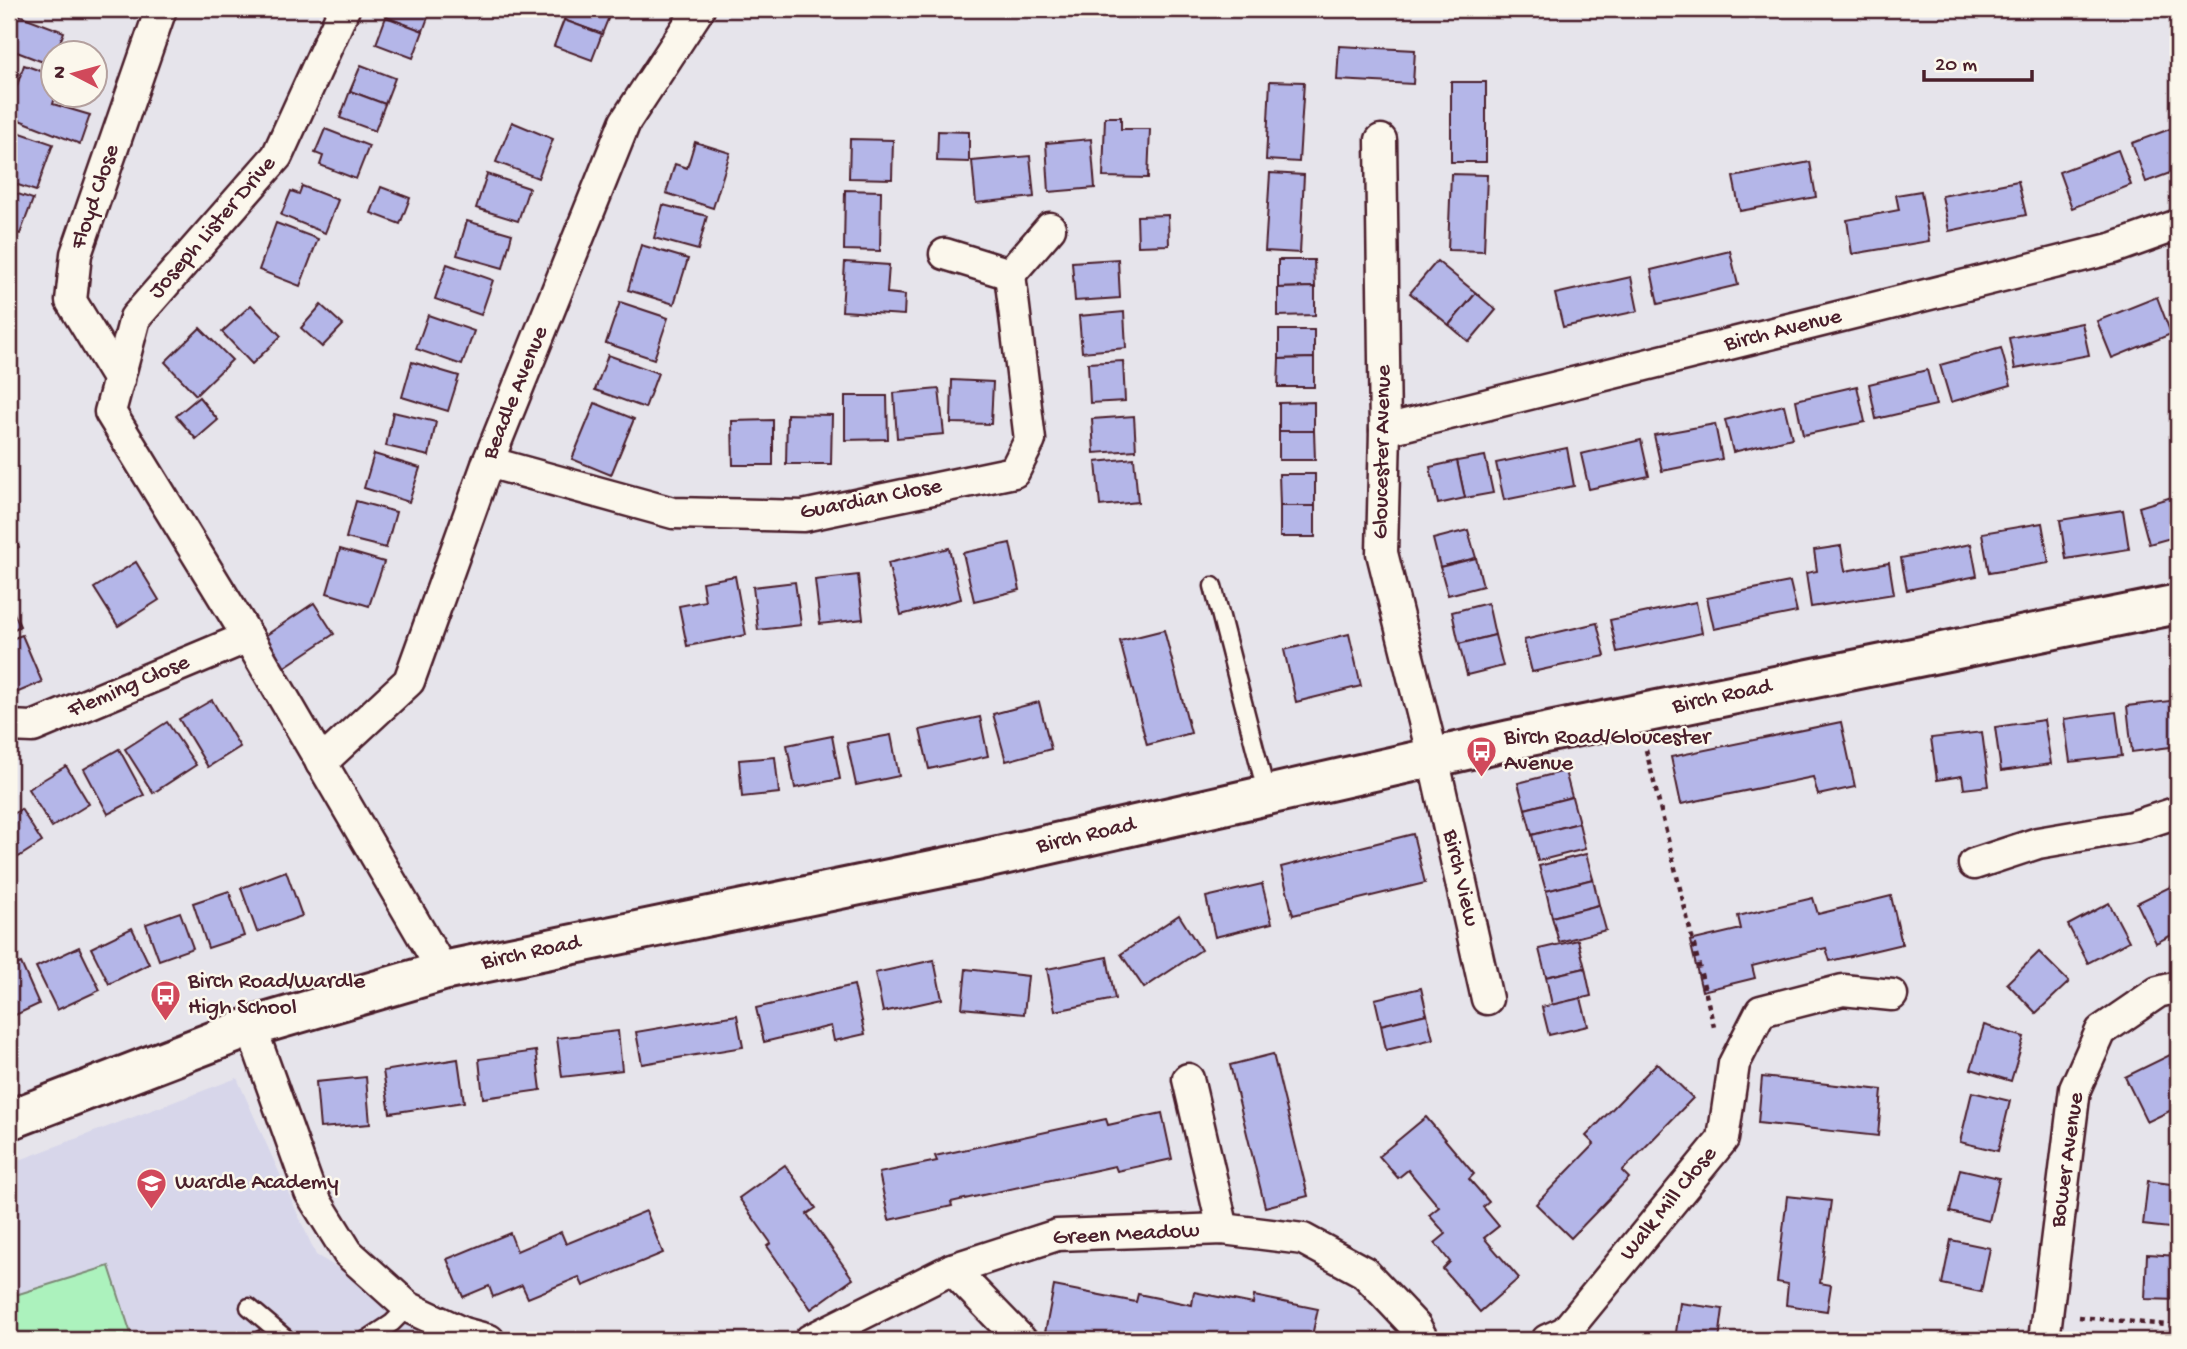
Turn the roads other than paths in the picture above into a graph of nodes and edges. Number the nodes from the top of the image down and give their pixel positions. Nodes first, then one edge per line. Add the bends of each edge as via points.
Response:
1 (161, 9) edge
2 (344, 9) edge
3 (699, 9) edge
4 (1381, 140) dead end
5 (2178, 225) edge
6 (1050, 229) dead end
7 (945, 254) dead end
8 (1010, 274) junction
9 (119, 380) junction
10 (1385, 430) junction
11 (488, 462) junction
12 (1213, 586) dead end
13 (2178, 604) edge
14 (248, 637) junction
15 (9, 726) edge
16 (1433, 757) junction
17 (321, 763) junction
18 (1267, 795) junction
19 (2178, 812) edge
20 (1974, 864) dead end
21 (443, 971) junction
22 (2178, 987) edge
23 (1892, 995) dead end
24 (1487, 999) dead end
25 (251, 1027) junction
26 (1188, 1079) dead end
27 (9, 1120) edge
28 (1223, 1229) junction
29 (952, 1269) junction
30 (249, 1307) dead end
31 (408, 1307) junction
32 (2045, 1327) edge
33 (472, 1338) edge
34 (288, 1340) edge
35 (366, 1340) edge
36 (810, 1340) edge
37 (1021, 1340) edge
38 (1423, 1340) edge
39 (1547, 1340) edge

1 - 9 street, Floyd Close via 76,254 71,300
2 - 9 street, Joseph Lister Drive via 277,156 135,318
3 - 11 street, Beadle Avenue via 625,122
4 - 10 street, Gloucester Avenue
5 - 10 street, Birch Avenue via 2114,248
6 - 8 street
7 - 8 street
8 - 11 street, Guardian Close via 1030,440 1014,472 803,516 673,513
9 - 14 street, Joseph Lister Drive via 110,412
10 - 16 street, Gloucester Avenue via 1382,553
11 - 17 street, Beadle Avenue via 409,681
12 - 18 lane
13 - 16 street, Birch Road
14 - 15 street, Fleming Close via 33,727
14 - 17 street
16 - 18 street, Birch Road
16 - 24 street, Birch View
17 - 21 street
18 - 21 street, Birch Road via 976,861
19 - 20 street via 2132,827 2038,843
21 - 25 street, Birch Road
22 - 32 street, Bower Avenue via 2158,992 2101,1031 2075,1089
23 - 39 street, Walk Mill Close via 1843,990 1761,1011 1734,1065 1723,1139 1565,1332
25 - 27 street, Birch Road
25 - 31 street via 310,1192 348,1253
26 - 28 street
28 - 29 street, Green Meadow via 1058,1235
28 - 38 street, Green Meadow via 1303,1239 1364,1272 1416,1326
29 - 36 street, Green Meadow
29 - 37 street
30 - 34 lane
31 - 33 street
31 - 35 lane

